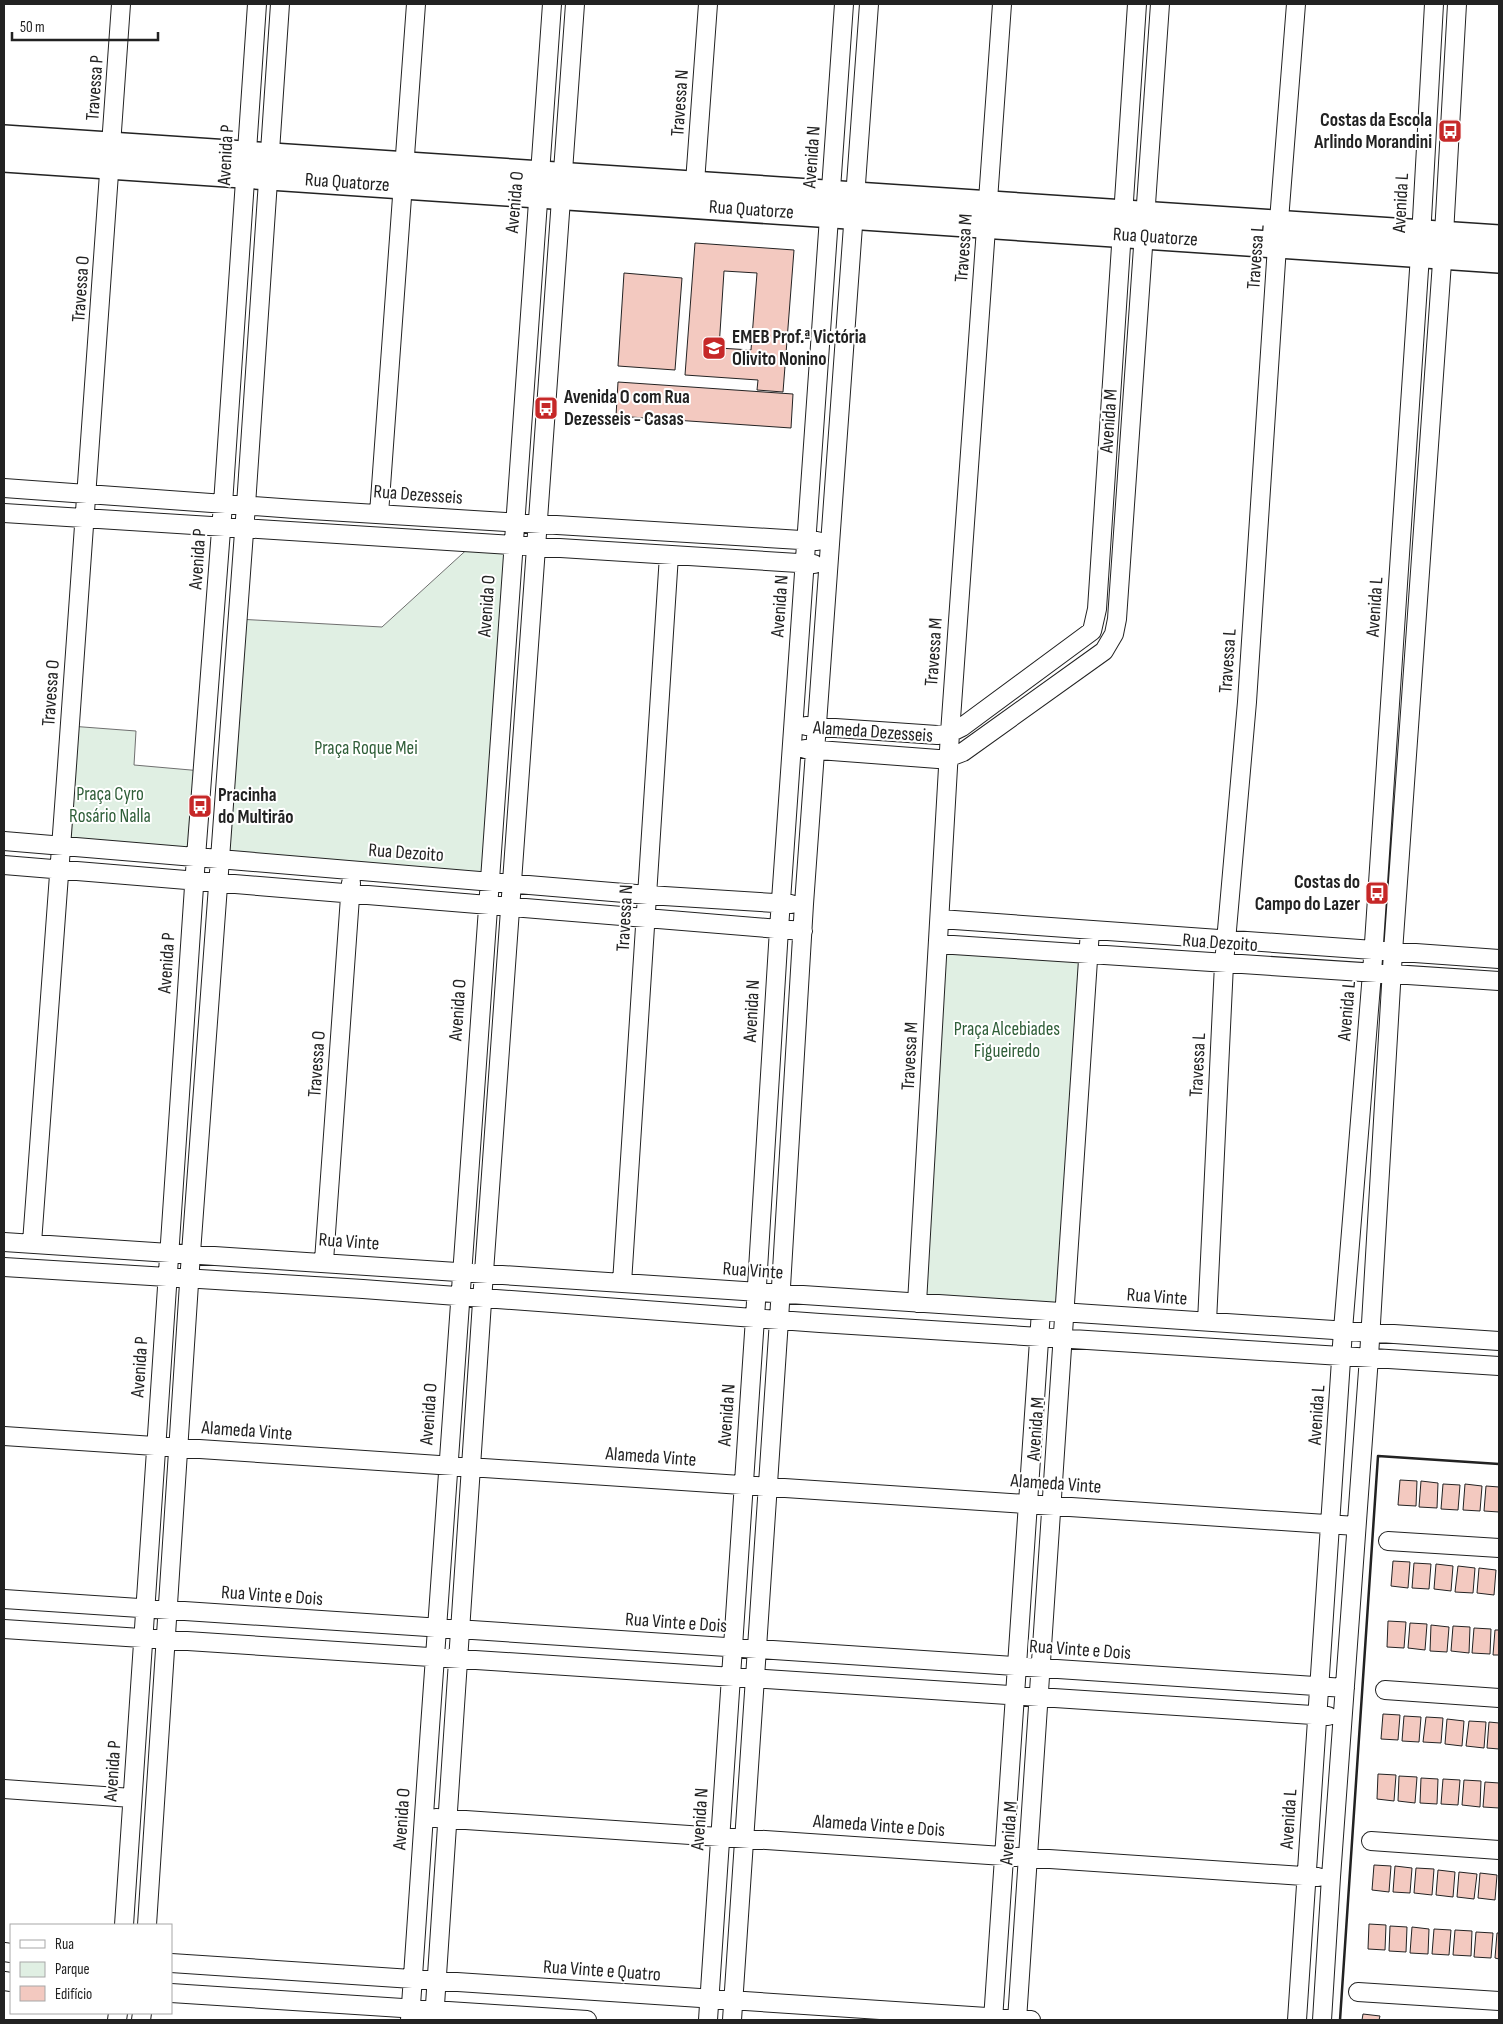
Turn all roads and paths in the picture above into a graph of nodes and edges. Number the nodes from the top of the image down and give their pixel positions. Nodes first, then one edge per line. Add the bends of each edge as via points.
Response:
1 (121, 4) edge
2 (256, 4) edge
3 (280, 4) edge
4 (416, 4) edge
5 (552, 4) edge
6 (575, 4) edge
7 (708, 4) edge
8 (844, 4) edge
9 (868, 4) edge
10 (1002, 4) edge
11 (1137, 4) edge
12 (1160, 4) edge
13 (1296, 4) edge
14 (1434, 4) edge
15 (1458, 4) edge
16 (4, 138) edge
17 (112, 156) junction
18 (4, 159) edge
19 (258, 166) junction
20 (404, 175) junction
21 (549, 185) junction
22 (694, 195) junction
23 (830, 204) junction
24 (855, 206) junction
25 (987, 215) junction
26 (1133, 225) junction
27 (1278, 235) junction
28 (1499, 238) edge
29 (1431, 245) junction
30 (1499, 260) edge
31 (4, 488) edge
32 (88, 494) junction
33 (223, 504) junction
34 (246, 506) junction
35 (4, 513) edge
36 (379, 514) junction
37 (85, 518) junction
38 (514, 522) junction
39 (537, 524) junction
40 (221, 527) junction
41 (244, 528) junction
42 (1400, 538) junction
43 (1422, 538) junction
44 (806, 541) junction
45 (830, 542) junction
46 (512, 545) junction
47 (535, 547) junction
48 (669, 555) junction
49 (804, 564) junction
50 (829, 565) junction
51 (1095, 624) junction
52 (1114, 634) junction
53 (206, 720) junction
54 (231, 720) junction
55 (794, 725) junction
56 (817, 726) junction
57 (950, 733) junction
58 (792, 748) junction
59 (816, 750) junction
60 (950, 757) junction
61 (4, 841) edge
62 (61, 846) junction
63 (196, 857) junction
64 (221, 859) junction
65 (4, 865) edge
66 (58, 869) junction
67 (352, 870) junction
68 (194, 881) junction
69 (489, 881) junction
70 (512, 882) junction
71 (219, 883) junction
72 (350, 894) junction
73 (648, 894) junction
74 (781, 904) junction
75 (804, 904) junction
76 (488, 905) junction
77 (511, 907) junction
78 (647, 919) junction
79 (940, 919) junction
80 (779, 929) junction
81 (1090, 930) junction
82 (804, 931) junction
83 (1227, 940) junction
84 (938, 944) junction
85 (1373, 950) junction
86 (1393, 952) junction
87 (1088, 955) junction
88 (1499, 959) edge
89 (1224, 964) junction
90 (1372, 973) junction
91 (1393, 974) junction
92 (1499, 981) edge
93 (186, 998) junction
94 (210, 1002) junction
95 (4, 1242) edge
96 (32, 1243) junction
97 (169, 1252) junction
98 (191, 1253) junction
99 (324, 1261) junction
100 (4, 1267) edge
101 (460, 1271) junction
102 (484, 1272) junction
103 (168, 1277) junction
104 (189, 1279) junction
105 (622, 1283) junction
106 (757, 1292) junction
107 (781, 1294) junction
108 (458, 1297) junction
109 (483, 1298) junction
110 (917, 1304) junction
111 (1041, 1311) junction
112 (1065, 1313) junction
113 (755, 1318) junction
114 (779, 1320) junction
115 (1207, 1322) junction
116 (1343, 1330) junction
117 (1371, 1332) junction
118 (1040, 1337) junction
119 (1063, 1338) junction
120 (1499, 1341) edge
121 (1342, 1356) junction
122 (1369, 1357) junction
123 (1499, 1366) edge
124 (4, 1436) edge
125 (156, 1446) junction
126 (178, 1447) junction
127 (447, 1465) junction
128 (472, 1466) junction
129 (744, 1485) junction
130 (768, 1486) junction
131 (1028, 1503) junction
132 (1052, 1505) junction
133 (1331, 1524) junction
134 (1356, 1526) junction
135 (1388, 1541) dead end
136 (1499, 1548) edge
137 (4, 1599) edge
138 (145, 1609) junction
139 (168, 1610) junction
140 (436, 1628) junction
141 (4, 1629) edge
142 (460, 1630) junction
143 (143, 1638) junction
144 (166, 1639) junction
145 (733, 1648) junction
146 (757, 1650) junction
147 (434, 1657) junction
148 (458, 1659) junction
149 (1017, 1667) junction
150 (1041, 1669) junction
151 (731, 1676) junction
152 (755, 1678) junction
153 (1320, 1687) junction
154 (1345, 1688) junction
155 (1385, 1690) dead end
156 (1015, 1695) junction
157 (1040, 1697) junction
158 (1499, 1698) edge
159 (1318, 1715) junction
160 (1343, 1716) junction
161 (4, 1789) edge
162 (132, 1798) junction
163 (424, 1817) junction
164 (448, 1819) junction
165 (720, 1837) junction
166 (745, 1838) junction
167 (1371, 1841) dead end
168 (1499, 1850) edge
169 (1005, 1856) junction
170 (1029, 1857) junction
171 (1306, 1876) junction
172 (1331, 1877) junction
173 (124, 1924) edge
174 (147, 1924) edge
175 (172, 1963) edge
176 (413, 1979) junction
177 (437, 1981) junction
178 (1358, 1992) dead end
179 (172, 1993) edge
180 (709, 1999) junction
181 (734, 2001) junction
182 (1499, 2001) edge
183 (410, 2014) edge
184 (435, 2015) edge
185 (994, 2019) edge
186 (587, 2020) edge
187 (708, 2020) edge
188 (732, 2020) edge
189 (1022, 2020) edge
190 (1297, 2020) edge
191 (1322, 2020) edge

1 - 17 street, Travessa P
2 - 19 street, Avenida P
3 - 19 street, Avenida P
4 - 20 street
5 - 21 street, Avenida O
6 - 21 street, Avenida O
7 - 22 street, Travessa N
8 - 23 street, Avenida N
9 - 24 street
10 - 25 street, Travessa M
11 - 26 street, Avenida M
12 - 26 street, Avenida M
13 - 27 street, Travessa L
14 - 29 street, Avenida L
15 - 29 street, Avenida L
16 - 17 street, Rua Quatorze
17 - 18 street, Rua Quatorze
17 - 19 street, Rua Quatorze
17 - 32 street, Travessa O
19 - 20 street, Rua Quatorze
19 - 33 street, Avenida P
19 - 34 street, Avenida P
20 - 21 street, Rua Quatorze
20 - 36 street
21 - 22 street, Rua Quatorze
21 - 38 street, Avenida O
21 - 39 street, Avenida O
22 - 23 street, Rua Quatorze
23 - 24 street, Rua Quatorze
23 - 44 street, Avenida N
24 - 25 street, Rua Quatorze
24 - 45 street
25 - 26 street, Rua Quatorze
25 - 57 street, Travessa M
26 - 27 street, Rua Quatorze
26 - 51 street, Avenida M
26 - 52 street, Avenida M
27 - 29 street, Rua Quatorze
27 - 83 street, Travessa L via 1247,702
28 - 29 street, Rua Quatorze
29 - 30 street, Rua Quatorze
29 - 42 street, Avenida L
29 - 43 street, Avenida L
31 - 32 street, Rua Dezesseis
32 - 33 street, Rua Dezesseis
32 - 37 street, Travessa O
33 - 34 street, Rua Dezesseis
33 - 40 street, Avenida P
34 - 36 street, Rua Dezesseis
34 - 41 street, Avenida P
35 - 37 street
36 - 38 street, Rua Dezesseis
37 - 40 street
37 - 62 street, Travessa O
38 - 39 street, Rua Dezesseis
38 - 46 street, Avenida O
39 - 44 street, Rua Dezesseis
39 - 47 street, Avenida O
40 - 41 street
40 - 53 street, Avenida P
41 - 46 street
41 - 54 street, Avenida P
42 - 43 street
42 - 85 street, Avenida L
43 - 86 street, Avenida L
44 - 45 street, Rua Dezesseis
44 - 49 street, Avenida N
45 - 50 street
46 - 47 street
46 - 69 street, Avenida O
47 - 48 street
47 - 70 street, Avenida O
48 - 49 street
48 - 73 street, Travessa N
49 - 50 street
49 - 55 street, Avenida N
50 - 56 street
51 - 52 street
51 - 57 street via 1088,636
52 - 60 street, Avenida M via 1104,651 963,752
53 - 54 street
53 - 63 street, Avenida P
54 - 64 street, Avenida P
55 - 56 street, Alameda Dezesseis
55 - 58 street, Avenida N
56 - 57 street, Alameda Dezesseis via 937,735
56 - 59 street
57 - 60 street, Travessa M
58 - 59 street, Alameda Dezesseis
58 - 74 street, Avenida N
59 - 60 street, Alameda Dezesseis via 938,759
59 - 75 street
60 - 79 street, Travessa M
61 - 62 street, Rua Dezoito
62 - 63 street, Rua Dezoito
62 - 66 street, Travessa O
63 - 64 street, Rua Dezoito
63 - 68 street, Avenida P
64 - 67 street, Rua Dezoito
64 - 71 street, Avenida P
65 - 66 street
66 - 68 street
66 - 96 street, Travessa O
67 - 69 street, Rua Dezoito
67 - 72 street, Travessa O
68 - 71 street
68 - 93 street, Avenida P
69 - 70 street, Rua Dezoito
69 - 76 street, Avenida O
70 - 73 street, Rua Dezoito
70 - 77 street, Avenida O
71 - 72 street
71 - 94 street, Avenida P
72 - 76 street
72 - 99 street, Travessa O
73 - 74 street, Rua Dezoito
73 - 78 street, Travessa N
74 - 75 street, Rua Dezoito
74 - 80 street, Avenida N
75 - 82 street
76 - 77 street
76 - 101 street, Avenida O
77 - 78 street
77 - 102 street, Avenida O
78 - 80 street
78 - 105 street, Travessa N
79 - 81 street, Rua Dezoito
79 - 84 street, Travessa M
80 - 82 street
80 - 106 street, Avenida N
81 - 83 street, Rua Dezoito
81 - 87 street, Avenida M
82 - 107 street
83 - 85 street, Rua Dezoito
83 - 89 street, Travessa L
84 - 87 street, Rua Dezoito
84 - 110 street, Travessa M
85 - 86 street, Rua Dezoito
85 - 90 street, Avenida L
86 - 88 street, Rua Dezoito
86 - 91 street, Avenida L
87 - 89 street, Rua Dezoito
87 - 112 street, Avenida M
89 - 90 street, Rua Dezoito
89 - 115 street, Travessa L
90 - 91 street, Rua Dezoito
90 - 116 street, Avenida L
91 - 92 street, Rua Dezoito
91 - 117 street, Avenida L
93 - 94 street
93 - 97 street, Avenida P
94 - 98 street, Avenida P
95 - 96 street, Rua Vinte
96 - 97 street, Rua Vinte
97 - 98 street, Rua Vinte
97 - 103 street, Avenida P
98 - 99 street, Rua Vinte
98 - 104 street, Avenida P
99 - 101 street, Rua Vinte
100 - 103 street
101 - 102 street, Rua Vinte
101 - 108 street, Avenida O
102 - 105 street, Rua Vinte
102 - 109 street, Avenida O
103 - 104 street
103 - 125 street, Avenida P
104 - 108 street
104 - 126 street, Avenida P
105 - 106 street, Rua Vinte
106 - 107 street, Rua Vinte
106 - 113 street, Avenida N
107 - 110 street, Rua Vinte
107 - 114 street
108 - 109 street
108 - 127 street, Avenida O
109 - 113 street
109 - 128 street, Avenida O
110 - 111 street, Rua Vinte
111 - 112 street, Rua Vinte
111 - 118 street, Avenida M
112 - 115 street, Rua Vinte
112 - 119 street, Avenida M
113 - 114 street
113 - 129 street, Avenida N
114 - 118 street
114 - 130 street
115 - 116 street, Rua Vinte
116 - 117 street, Rua Vinte
116 - 121 street, Avenida L
117 - 120 street, Rua Vinte
117 - 122 street, Avenida L
118 - 119 street
118 - 131 street, Avenida M
119 - 121 street
119 - 132 street, Avenida M
121 - 122 street
121 - 133 street, Avenida L
122 - 123 street
122 - 134 street, Avenida L
124 - 125 street, Alameda Vinte
125 - 126 street, Alameda Vinte
125 - 138 street, Avenida P
126 - 127 street, Alameda Vinte
126 - 139 street, Avenida P
127 - 128 street, Alameda Vinte
127 - 140 street, Avenida O
128 - 129 street, Alameda Vinte
128 - 142 street, Avenida O
129 - 130 street, Alameda Vinte
129 - 145 street, Avenida N
130 - 131 street, Alameda Vinte
130 - 146 street
131 - 132 street, Alameda Vinte
131 - 149 street, Avenida M
132 - 133 street, Alameda Vinte
132 - 150 street, Avenida M
133 - 134 street, Alameda Vinte
133 - 153 street, Avenida L
134 - 154 street, Avenida L
135 - 136 street
137 - 138 street, Rua Vinte e Dois
138 - 139 street, Rua Vinte e Dois
138 - 143 street, Avenida P
139 - 140 street, Rua Vinte e Dois
139 - 144 street, Avenida P
140 - 142 street, Rua Vinte e Dois
140 - 147 street, Avenida O
141 - 143 street
142 - 145 street, Rua Vinte e Dois
142 - 148 street, Avenida O
143 - 144 street
143 - 162 street, Avenida P
144 - 147 street
144 - 174 street, Avenida P
145 - 146 street, Rua Vinte e Dois
145 - 151 street, Avenida N
146 - 149 street, Rua Vinte e Dois
146 - 152 street
147 - 148 street
147 - 163 street, Avenida O
148 - 151 street
148 - 164 street, Avenida O
149 - 150 street, Rua Vinte e Dois
149 - 156 street, Avenida M
150 - 153 street, Rua Vinte e Dois
150 - 157 street, Avenida M
151 - 152 street
151 - 165 street, Avenida N
152 - 156 street
152 - 166 street
153 - 154 street, Rua Vinte e Dois
153 - 159 street, Avenida L
154 - 160 street, Avenida L
155 - 158 street
156 - 157 street
156 - 169 street, Avenida M
157 - 159 street
157 - 170 street, Avenida M
159 - 160 street
159 - 171 street, Avenida L
160 - 172 street, Avenida L
161 - 162 street
162 - 173 street, Avenida P
163 - 164 street, Alameda Vinte e Dois
163 - 176 street, Avenida O
164 - 165 street, Alameda Vinte e Dois
164 - 177 street, Avenida O
165 - 166 street, Alameda Vinte e Dois
165 - 180 street, Avenida N
166 - 169 street, Alameda Vinte e Dois
166 - 181 street
167 - 168 street
169 - 170 street, Alameda Vinte e Dois
169 - 185 street, Avenida M
170 - 171 street, Alameda Vinte e Dois
170 - 189 street, Avenida M
171 - 172 street, Alameda Vinte e Dois
171 - 190 street, Avenida L
172 - 191 street, Avenida L
175 - 176 street, Rua Vinte e Quatro
176 - 177 street, Rua Vinte e Quatro
176 - 183 street, Avenida O
177 - 180 street, Rua Vinte e Quatro
177 - 184 street, Avenida O
178 - 182 street
179 - 183 street
180 - 181 street, Rua Vinte e Quatro
180 - 187 street, Avenida N
181 - 185 street, Rua Vinte e Quatro
181 - 188 street
183 - 184 street
184 - 186 street
185 - 189 street, Rua Vinte e Quatro

